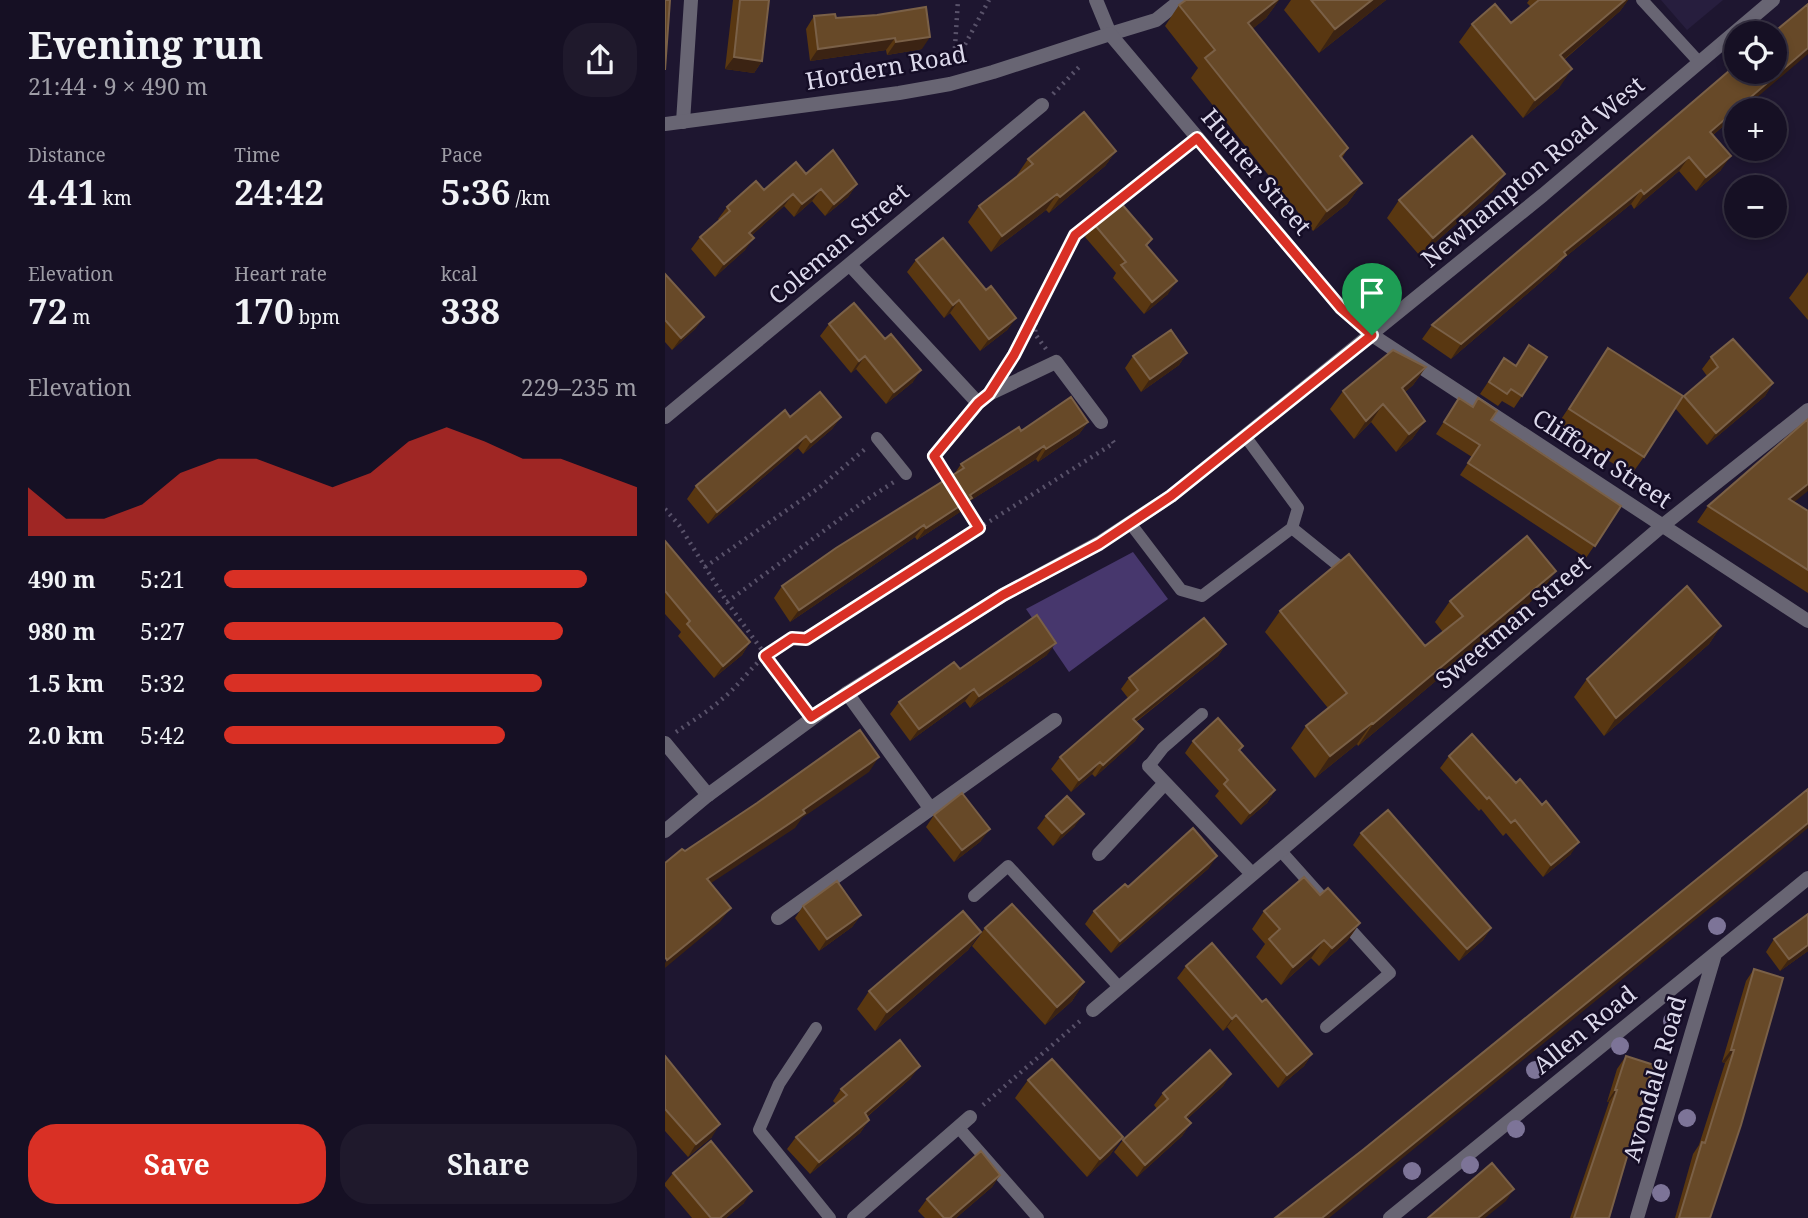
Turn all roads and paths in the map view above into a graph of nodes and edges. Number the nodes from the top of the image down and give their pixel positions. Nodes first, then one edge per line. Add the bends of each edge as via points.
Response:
1 (691, 0) edge
2 (958, 0) edge
3 (989, 0) edge
4 (1096, 0) edge
5 (1181, 0) edge
6 (1642, 0) edge
7 (1773, 0) edge
8 (1110, 34) junction
9 (1085, 61) dead end
10 (1699, 62) junction
11 (1042, 105) joint
12 (683, 122) junction
13 (665, 124) edge
14 (1197, 138) junction
15 (850, 265) junction
16 (1037, 309) junction
17 (1372, 335) junction
18 (1056, 362) junction
19 (984, 398) junction
20 (1808, 410) edge
21 (666, 415) edge
22 (1101, 422) joint
23 (1245, 436) junction
24 (877, 438) joint
25 (934, 456) dead end
26 (906, 474) joint
27 (960, 497) edge
28 (665, 509) edge
29 (1130, 523) junction
30 (1662, 526) junction
31 (979, 528) junction
32 (1293, 528) junction
33 (705, 567) junction
34 (1357, 580) edge
35 (727, 602) junction
36 (1808, 621) edge
37 (765, 656) junction
38 (848, 692) junction
39 (1202, 714) dead end
40 (811, 717) junction
41 (1055, 720) dead end
42 (670, 738) edge
43 (1149, 766) joint
44 (1165, 783) junction
45 (708, 794) junction
46 (930, 808) junction
47 (665, 831) edge
48 (1280, 850) junction
49 (1099, 854) dead end
50 (1252, 874) junction
51 (1808, 878) edge
52 (974, 896) dead end
53 (778, 918) dead end
54 (1716, 953) junction
55 (1119, 987) junction
56 (1093, 1010) joint
57 (1326, 1027) dead end
58 (816, 1028) dead end
59 (964, 1122) junction
60 (830, 1218) edge
61 (853, 1218) edge
62 (1038, 1218) edge
63 (1390, 1218) edge
64 (1637, 1218) edge

1 - 12 street
2 - 3 path via 953,66
4 - 8 street, Hunter Street
5 - 8 street, Hordern Road via 1156,20
6 - 10 lane
7 - 10 street, Newhampton Road West
8 - 12 street, Hordern Road via 950,84
8 - 14 street, Hunter Street
9 - 11 path
10 - 17 street, Newhampton Road West
11 - 15 street, Coleman Street
12 - 13 street, Hordern Road
14 - 16 path via 1075,235
14 - 17 street, Hunter Street via 1341,308
15 - 19 street
15 - 21 street, Coleman Street
16 - 18 path via 1035,334
16 - 19 path via 1014,355
17 - 23 street, Newhampton Road West
17 - 30 street, Clifford Street
18 - 19 street
18 - 22 street
19 - 25 street
20 - 30 street, Sweetman Street
22 - 31 path via 1114,443
23 - 29 street, Newhampton Road West
23 - 32 lane via 1299,508
24 - 26 lane
24 - 33 path via 820,487
26 - 35 path
27 - 31 path
28 - 33 path
29 - 32 lane via 1181,590 1202,596
29 - 38 street, Newhampton Road West via 1003,595
30 - 36 street, Clifford Street
30 - 48 street, Sweetman Street
31 - 37 path via 806,639 792,638
32 - 34 lane
33 - 35 path
35 - 37 path
37 - 40 path
37 - 42 path via 723,699
38 - 40 street, Newhampton Road West
38 - 46 street
39 - 43 lane
40 - 45 street, Newhampton Road West
41 - 46 street
42 - 45 street
43 - 44 street
44 - 49 street
44 - 50 street
45 - 47 street, Newhampton Road West
46 - 53 street
48 - 50 street, Sweetman Street
48 - 57 lane via 1389,973
50 - 55 street, Sweetman Street
51 - 54 street, Allen Road
52 - 55 lane via 1008,866
54 - 63 street, Allen Road
54 - 64 street, Avondale Road
55 - 56 street, Sweetman Street
56 - 59 path
58 - 60 lane via 779,1084 759,1130
59 - 61 street
59 - 62 lane

